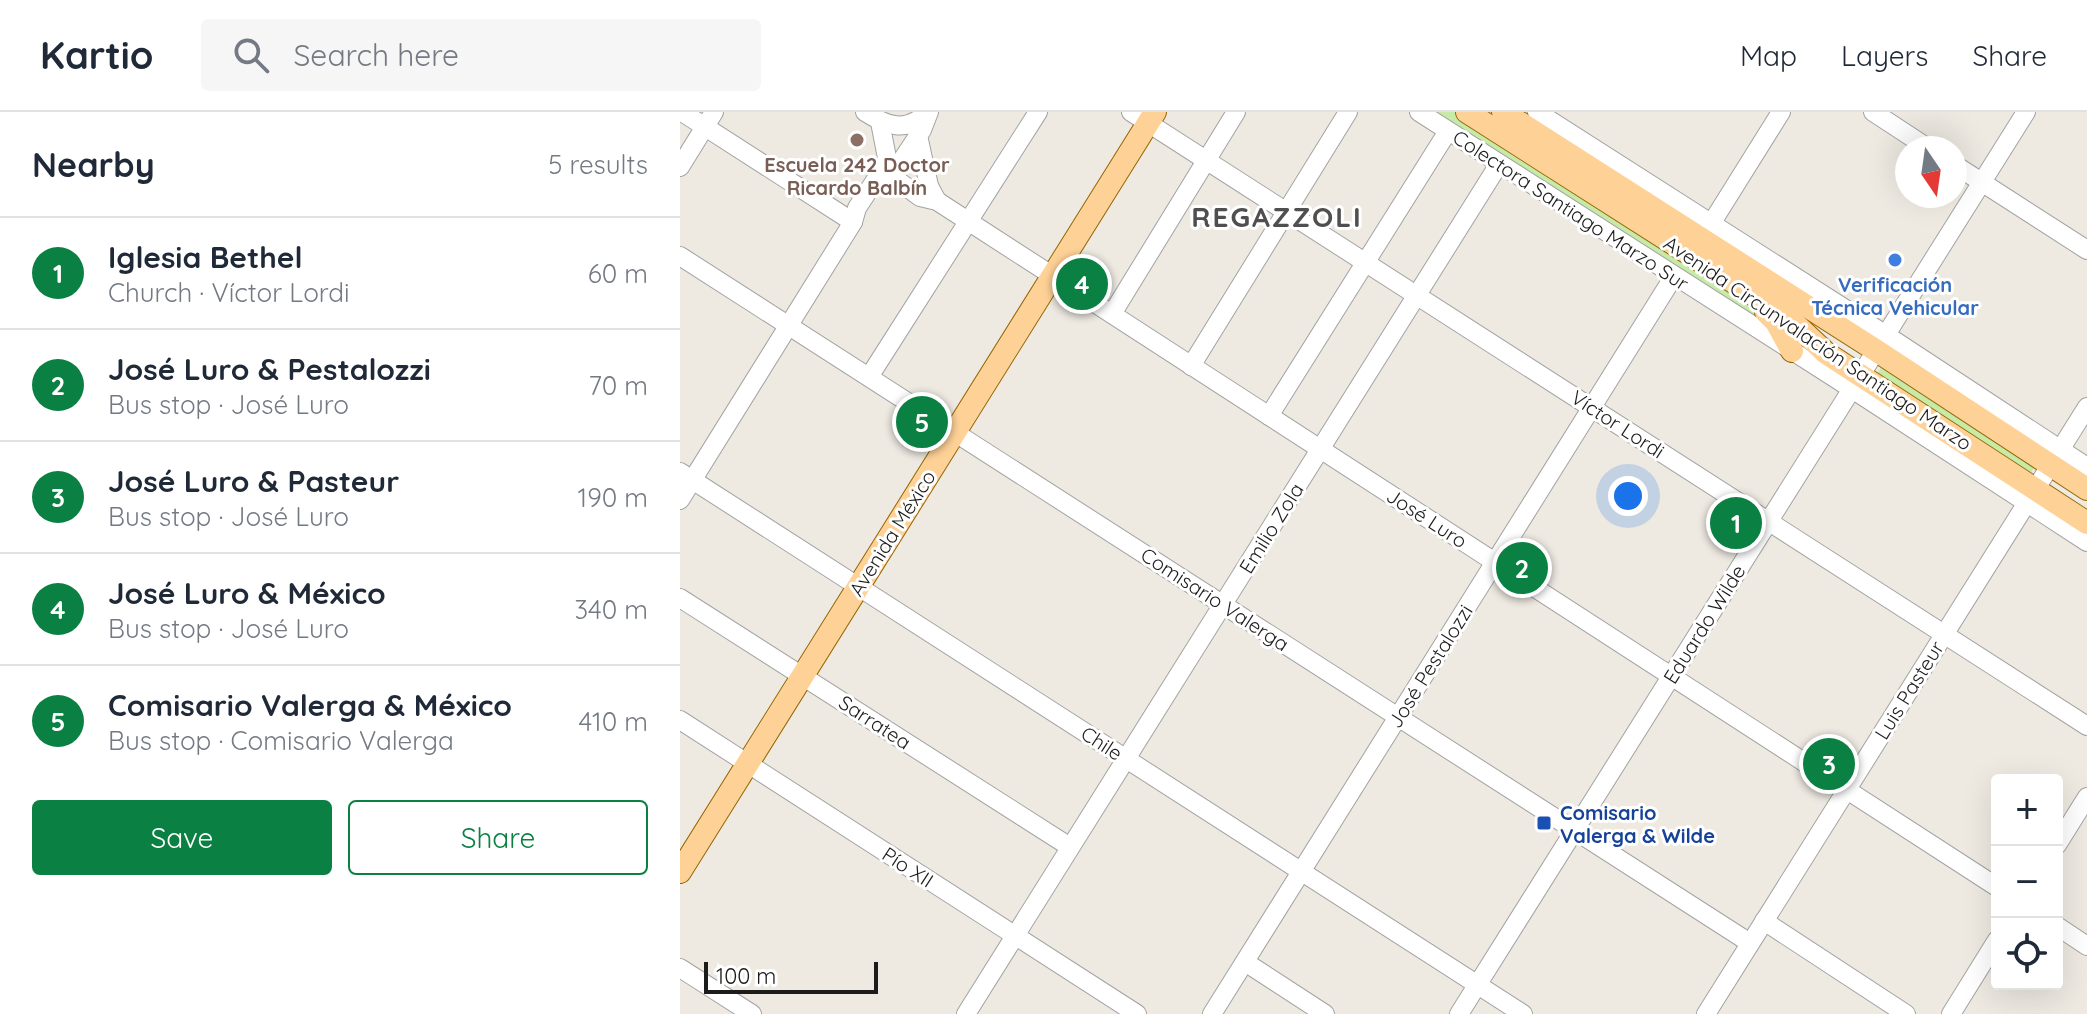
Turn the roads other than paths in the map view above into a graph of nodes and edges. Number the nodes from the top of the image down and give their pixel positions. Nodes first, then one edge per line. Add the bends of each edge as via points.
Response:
1 (682, 112) edge
2 (1038, 112) edge
3 (1236, 112) edge
4 (1348, 112) edge
5 (1419, 112) edge
6 (1467, 112) edge
7 (1503, 112) edge
8 (1537, 112) edge
9 (1781, 112) edge
10 (1873, 112) edge
11 (2026, 112) edge
12 (1145, 115) edge
13 (872, 117) edge
14 (709, 119) edge
15 (922, 120) edge
16 (1448, 131) junction
17 (1910, 136) edge
18 (1207, 160) junction
19 (1499, 164) junction
20 (680, 167) edge
21 (890, 168) junction
22 (1967, 173) edge
23 (1982, 183) junction
24 (937, 201) junction
25 (1286, 211) junction
26 (968, 221) junction
27 (853, 222) junction
28 (1711, 224) junction
29 (2087, 250) edge
30 (1685, 251) junction
31 (680, 256) edge
32 (1366, 262) junction
33 (1053, 276) junction
34 (1674, 276) junction
35 (1417, 295) junction
36 (1112, 314) junction
37 (789, 326) junction
38 (1882, 343) junction
39 (1792, 351) junction
40 (1191, 366) junction
41 (869, 377) junction
42 (1856, 382) junction
43 (2087, 407) edge
44 (1592, 408) junction
45 (1269, 416) junction
46 (955, 432) junction
47 (1320, 449) junction
48 (2056, 458) junction
49 (2087, 467) edge
50 (686, 476) edge
51 (2087, 489) edge
52 (2031, 496) junction
53 (680, 500) edge
54 (1769, 521) junction
55 (2087, 523) edge
56 (2087, 542) edge
57 (1495, 562) junction
58 (858, 587) junction
59 (680, 598) edge
60 (1223, 604) junction
61 (1944, 634) junction
62 (802, 676) junction
63 (1671, 677) junction
64 (1398, 717) junction
65 (680, 720) edge
66 (2087, 726) edge
67 (1126, 759) junction
68 (748, 764) junction
69 (1846, 790) junction
70 (2087, 797) edge
71 (1575, 830) junction
72 (2063, 835) edge
73 (1070, 847) junction
74 (1301, 871) junction
75 (680, 872) edge
76 (1991, 883) edge
77 (1764, 921) junction
78 (2063, 930) edge
79 (1015, 936) junction
80 (1750, 943) junction
81 (2087, 946) edge
82 (1991, 950) edge
83 (1245, 962) junction
84 (680, 968) edge
85 (1478, 985) junction
86 (752, 1014) edge
87 (966, 1014) edge
88 (1137, 1014) edge
89 (1212, 1014) edge
90 (1325, 1014) edge
91 (1459, 1014) edge
92 (1523, 1014) edge
93 (1706, 1014) edge
94 (1906, 1014) edge
95 (1951, 1014) edge

1 - 14 street
2 - 26 street
3 - 18 street
4 - 25 street
5 - 16 street, Colectora Santiago Marzo Sur
6 - 30 main road, Avenida Circunvalación Santiago Marzo
7 - 38 main road, Avenida Circunvalación Santiago Marzo
8 - 28 street
9 - 28 street
10 - 17 street
11 - 23 street, Eduardo Wilde
12 - 18 street, Víctor Lordi
12 - 33 main road, Avenida México
13 - 15 street via 892,126
13 - 21 street
14 - 20 street
14 - 27 street
15 - 21 street
15 - 24 street via 929,186
16 - 19 street, Colectora Santiago Marzo Sur
16 - 32 street
18 - 25 street, Víctor Lordi
18 - 36 street
19 - 34 street, Colectora Santiago Marzo Sur
19 - 35 street, Emilio Zola
21 - 24 street, José Luro via 897,181 920,197
21 - 27 street via 857,208
22 - 23 street
23 - 29 street
23 - 38 street, Eduardo Wilde
24 - 26 street, José Luro
25 - 32 street, Víctor Lordi
25 - 40 street
26 - 33 street, José Luro
26 - 41 street
27 - 37 street
28 - 38 street
30 - 39 main road via 1774,319
30 - 42 main road, Avenida Circunvalación Santiago Marzo via 1783,314
31 - 37 street, Comisario Valerga
32 - 35 street, Víctor Lordi
32 - 45 street
33 - 36 street, José Luro
33 - 46 main road, Avenida México
34 - 39 street, Colectora Santiago Marzo Sur
34 - 44 street, José Pestalozzi
35 - 44 street, Víctor Lordi
35 - 47 street, Emilio Zola
36 - 40 street, José Luro
37 - 41 street, Comisario Valerga
37 - 50 street
38 - 42 street, Eduardo Wilde
38 - 48 main road, Avenida Circunvalación Santiago Marzo
39 - 42 street, Colectora Santiago Marzo Sur
40 - 45 street, José Luro
41 - 46 street, Comisario Valerga
42 - 52 main road, Avenida Circunvalación Santiago Marzo
42 - 54 street, Eduardo Wilde
43 - 48 street, Luis Pasteur
44 - 54 street, Víctor Lordi
44 - 57 street, José Pestalozzi
45 - 47 street, José Luro
46 - 58 main road, Avenida México
46 - 60 street, Comisario Valerga
47 - 57 street, José Luro
47 - 60 street, Emilio Zola
48 - 49 street
48 - 51 main road, Avenida Circunvalación Santiago Marzo
48 - 52 street, Luis Pasteur
50 - 53 street
50 - 58 street, Chile
52 - 55 main road, Avenida Circunvalación Santiago Marzo
52 - 56 street
52 - 61 street, Luis Pasteur
54 - 61 street, Víctor Lordi
54 - 63 street, Eduardo Wilde
57 - 63 street, José Luro
57 - 64 street, José Pestalozzi
58 - 62 main road, Avenida México
58 - 67 street, Chile
59 - 62 street, Sarratea
60 - 64 street, Comisario Valerga
60 - 67 street, Emilio Zola
61 - 66 street, Víctor Lordi
61 - 69 street, Luis Pasteur
62 - 68 main road, Avenida México
62 - 73 street, Sarratea
63 - 69 street, José Luro
63 - 71 street, Eduardo Wilde
64 - 71 street, Comisario Valerga
64 - 74 street, José Pestalozzi
65 - 68 street, Pío XII
67 - 73 street, Emilio Zola
67 - 74 street, Chile
68 - 75 main road, Avenida México
68 - 79 street, Pío XII
69 - 76 street, José Luro
69 - 77 street, Luis Pasteur
70 - 72 street
71 - 80 street, Comisario Valerga
71 - 85 street, Eduardo Wilde
73 - 79 street, Emilio Zola
74 - 83 street, José Pestalozzi
74 - 85 street, Chile
77 - 80 street, Luis Pasteur
77 - 94 street
78 - 81 street
79 - 87 street, Emilio Zola
79 - 88 street, Pío XII
80 - 93 street, Luis Pasteur
82 - 95 street
83 - 89 street, José Pestalozzi
83 - 90 street
84 - 86 street
85 - 91 street, Eduardo Wilde
85 - 92 street, Chile

